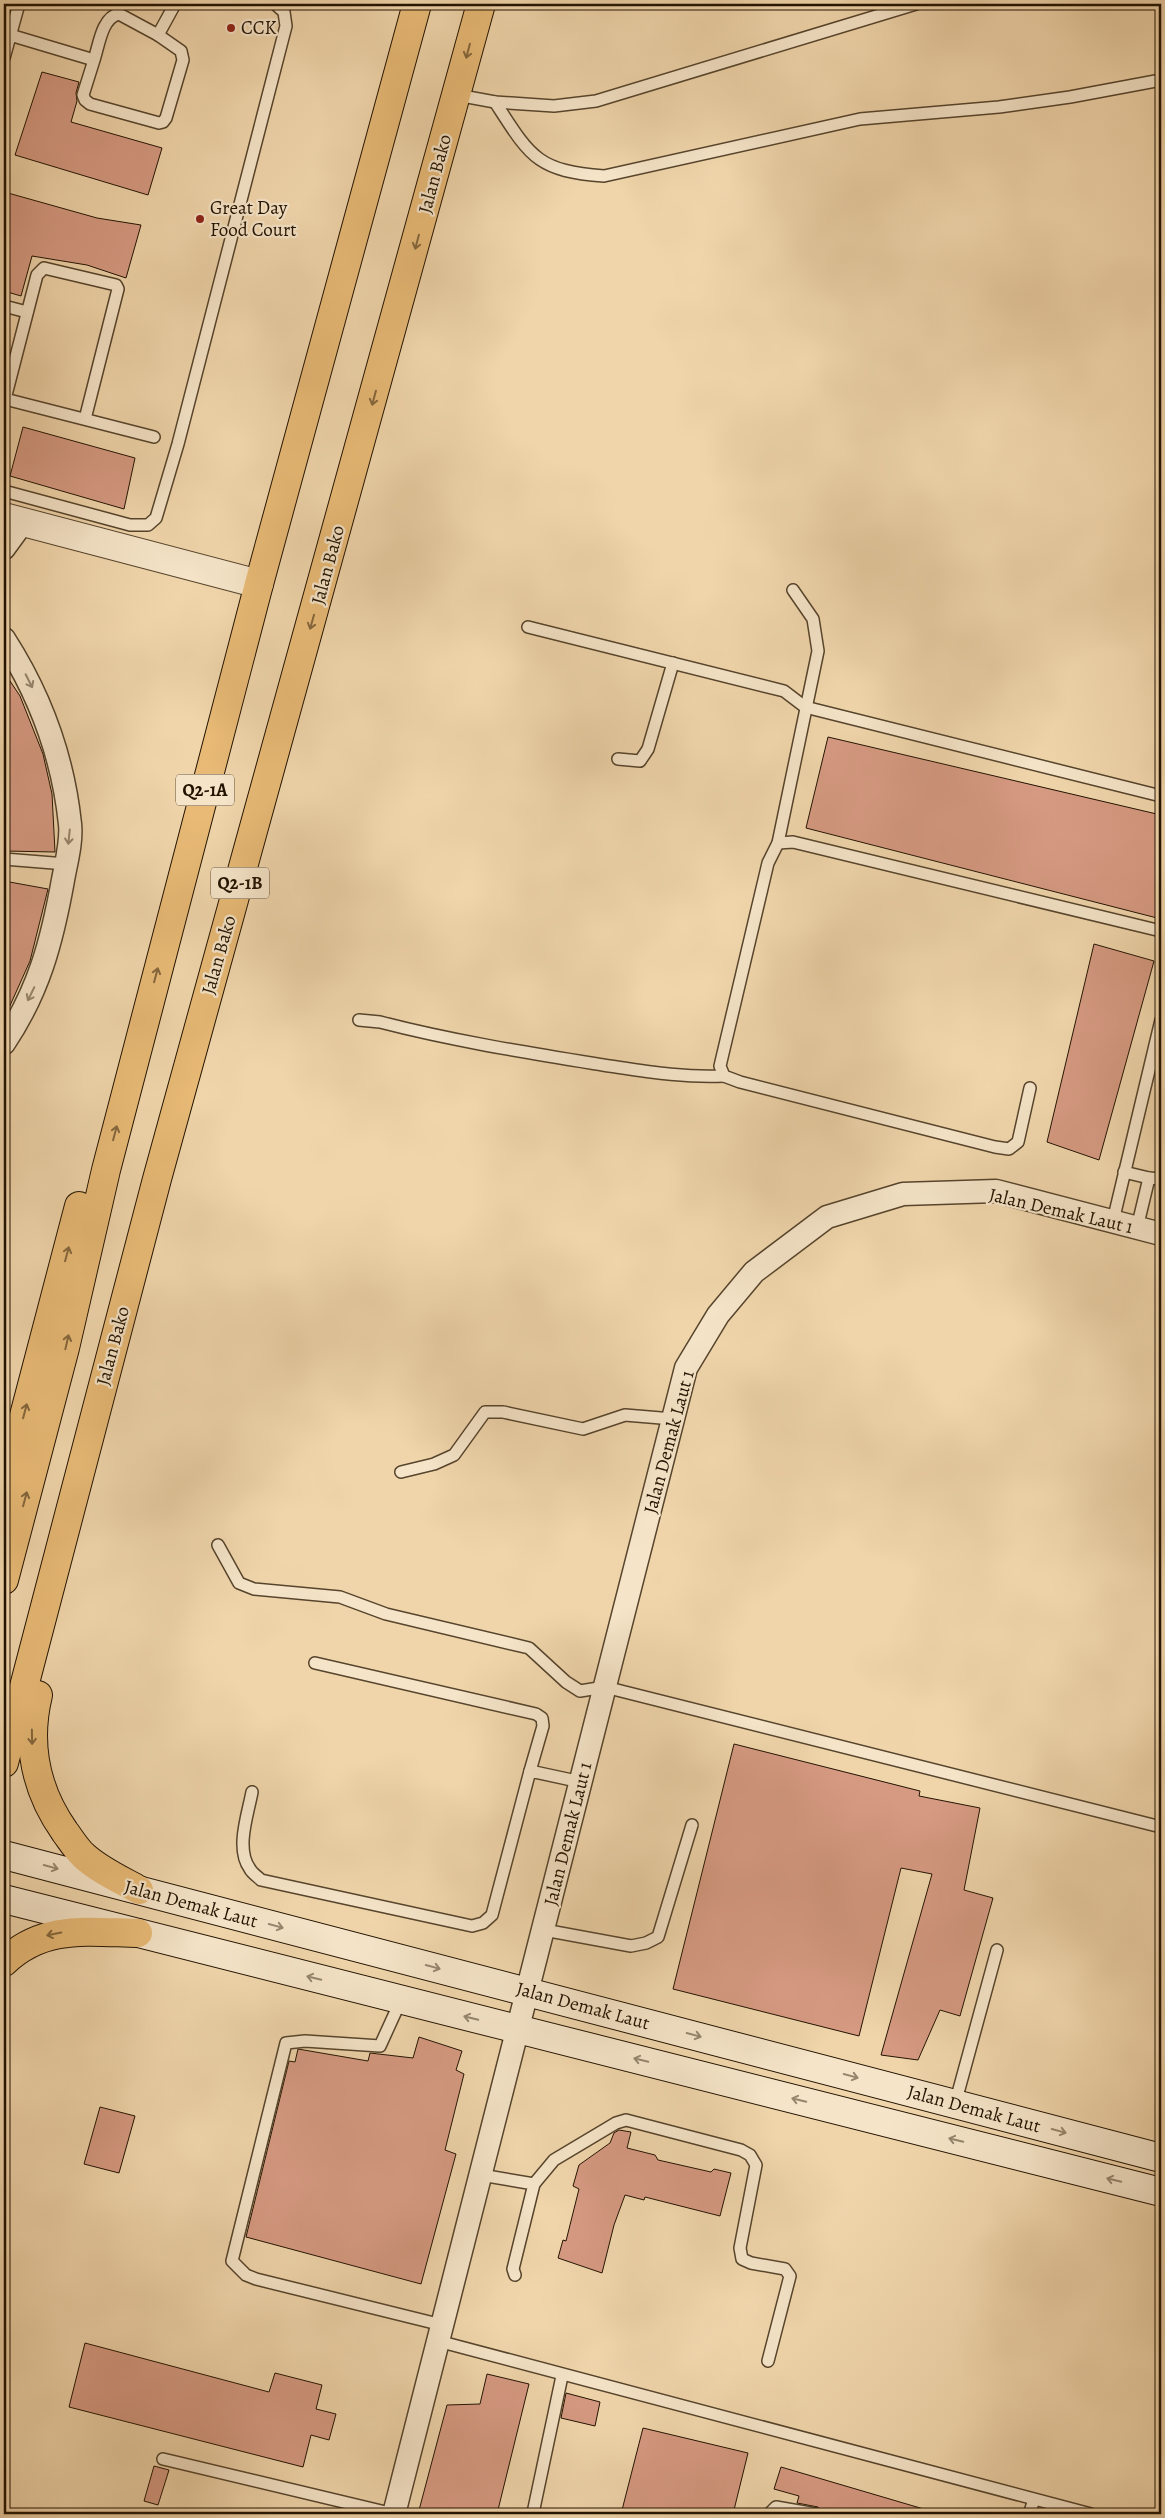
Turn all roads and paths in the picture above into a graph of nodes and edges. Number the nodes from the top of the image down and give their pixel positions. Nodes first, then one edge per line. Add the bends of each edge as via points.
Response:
1 (19, 4) edge
2 (175, 4) edge
3 (275, 4) edge
4 (481, 4) edge
5 (916, 4) edge
6 (411, 6) edge
7 (10, 35) junction
8 (158, 35) junction
9 (4, 58) edge
10 (94, 60) junction
11 (1161, 80) edge
12 (457, 95) junction
13 (495, 102) junction
14 (4, 306) edge
15 (27, 312) junction
16 (5, 402) edge
17 (85, 420) junction
18 (154, 437) dead end
19 (4, 491) edge
20 (14, 519) edge
21 (144, 539) junction
22 (4, 548) edge
23 (258, 584) junction
24 (794, 590) dead end
25 (528, 627) dead end
26 (4, 639) edge
27 (673, 664) junction
28 (805, 707) junction
29 (618, 759) dead end
30 (1161, 796) edge
31 (778, 843) junction
32 (4, 859) edge
33 (66, 864) junction
34 (1161, 931) edge
35 (359, 1020) dead end
36 (1161, 1020) edge
37 (4, 1043) edge
38 (724, 1076) junction
39 (1030, 1088) dead end
40 (106, 1170) junction
41 (1124, 1172) junction
42 (1149, 1178) junction
43 (157, 1179) junction
44 (1161, 1179) edge
45 (1113, 1222) junction
46 (1137, 1228) junction
47 (1161, 1234) edge
48 (673, 1419) junction
49 (400, 1472) dead end
50 (4, 1492) edge
51 (218, 1545) dead end
52 (4, 1580) edge
53 (315, 1663) dead end
54 (605, 1688) junction
55 (4, 1764) edge
56 (530, 1771) junction
57 (581, 1782) junction
58 (252, 1792) dead end
59 (692, 1825) dead end
60 (1161, 1826) edge
61 (4, 1855) edge
62 (139, 1890) junction
63 (4, 1899) edge
64 (544, 1930) junction
65 (138, 1933) junction
66 (997, 1950) dead end
67 (4, 1962) edge
68 (528, 1992) junction
69 (401, 2000) junction
70 (518, 2029) junction
71 (955, 2104) junction
72 (1161, 2158) edge
73 (481, 2175) junction
74 (534, 2184) junction
75 (1161, 2192) edge
76 (515, 2275) dead end
77 (440, 2333) junction
78 (768, 2361) dead end
79 (562, 2376) junction
80 (163, 2459) dead end
81 (1034, 2500) junction
82 (533, 2513) dead end
83 (394, 2514) edge
84 (769, 2514) edge
85 (816, 2514) edge
86 (1029, 2514) edge
87 (1091, 2514) edge

1 - 7 lane
2 - 8 lane
3 - 21 lane via 284,12 286,26 178,444 156,518
4 -> 12 main road, Jalan Bako / Q2-1B
5 - 13 lane via 596,101 554,106
6 - 23 main road, Q2-1A
7 - 9 lane
7 - 10 lane
8 - 10 lane via 119,14 112,16 107,21
8 - 10 lane via 183,54 163,122 85,100 83,95
11 - 13 lane via 1008,106 860,119 604,176 574,174 553,168 536,157
12 - 13 lane
12 -> 43 main road, Jalan Bako / Q2-1B
14 - 15 lane
15 - 16 lane
15 - 17 lane via 37,275 44,268 116,285 118,289
16 - 17 lane
17 - 18 lane
19 - 21 lane via 130,525
20 - 21 main road
20 - 22 street
21 - 23 main road
40 -> 23 main road, Q2-1A
24 - 28 lane via 813,619 818,651
25 - 27 lane
26 -> 33 street via 33,689 55,750 70,826
27 - 28 lane via 784,691
27 - 29 lane via 648,749 640,761
28 - 30 lane
28 - 31 lane
31 - 34 lane via 793,842
31 - 38 lane via 768,864 720,1066
32 - 33 lane
33 -> 37 street via 46,960 32,994
35 - 38 lane via 631,1070 692,1077
36 - 41 lane
38 - 39 lane via 1009,1149 1018,1142
50 -> 40 main road via 81,1198
52 -> 40 main road, Q2-1A via 65,1348
41 - 42 lane
41 - 45 lane
42 - 44 lane
42 - 46 lane
43 - 55 main road, Jalan Bako / Q2-1B
43 -> 62 main road via 161,1217 35,1707 31,1736 42,1794 53,1814 84,1856
45 - 46 street, Jalan Demak Laut 1
45 - 48 street, Jalan Demak Laut 1 via 996,1192 903,1194 827,1217 754,1272 718,1315 686,1368
46 - 47 street, Jalan Demak Laut 1
48 - 49 lane via 625,1415 583,1428 503,1412 485,1412 454,1454 434,1464
48 - 54 street, Jalan Demak Laut 1
51 - 54 lane via 239,1582 254,1589 340,1597 386,1614 529,1648 580,1691
53 - 56 lane via 536,1714 542,1718 543,1726
54 - 57 street, Jalan Demak Laut 1
54 - 60 lane
56 - 57 lane
56 - 58 lane via 492,1914 483,1923 472,1926 261,1880 250,1870 244,1858 243,1839
57 - 64 street, Jalan Demak Laut 1
59 - 64 lane via 658,1937 631,1946
61 -> 62 main road, Jalan Demak Laut
62 -> 68 main road, Jalan Demak Laut
63 - 65 main road, Jalan Demak Laut
64 - 68 street, Jalan Demak Laut 1
65 -> 67 main road via 57,1933 15,1951
69 -> 65 main road, Jalan Demak Laut
66 - 71 lane
68 - 70 street, Jalan Demak Laut 1
68 -> 71 main road, Jalan Demak Laut
70 -> 69 main road, Jalan Demak Laut
69 - 77 lane via 380,2046 286,2043 232,2261 256,2279
70 - 73 street, Jalan Demak Laut 1
75 -> 70 main road, Jalan Demak Laut
71 -> 72 main road, Jalan Demak Laut
73 - 74 lane
73 - 77 street, Jalan Demak Laut 1
74 - 76 lane via 513,2269
74 - 78 lane via 554,2160 626,2120 750,2155 756,2165 740,2248 742,2259 785,2269 790,2276
77 - 79 lane
77 - 83 street, Jalan Demak Laut 1
79 - 81 lane
79 - 82 lane
80 - 83 lane
81 - 86 lane
81 - 87 lane
84 - 85 lane via 776,2507

